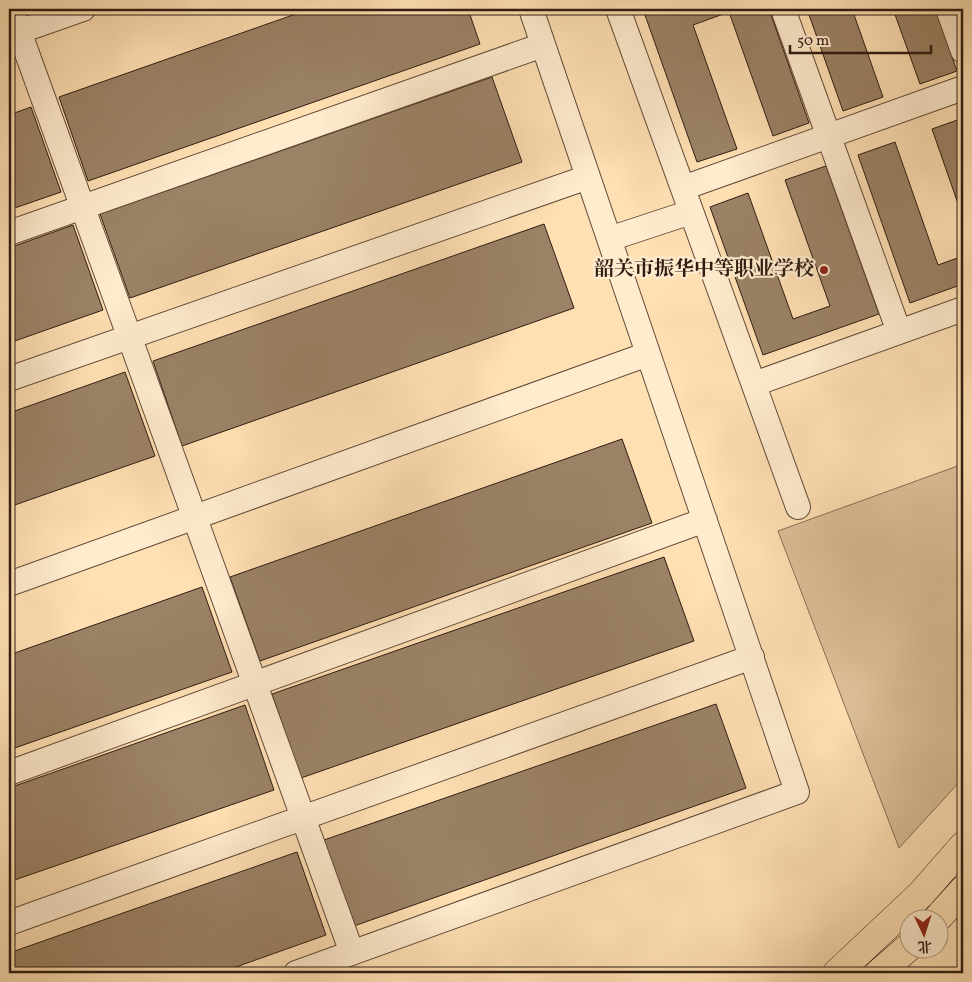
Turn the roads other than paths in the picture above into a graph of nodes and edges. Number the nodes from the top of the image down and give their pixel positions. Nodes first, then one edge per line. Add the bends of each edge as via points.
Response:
1 (11, 9) edge
2 (83, 9) edge
3 (531, 9) edge
4 (618, 9) edge
5 (783, 9) edge
6 (948, 9) edge
7 (14, 33) edge
8 (543, 45) junction
9 (963, 51) edge
10 (963, 88) edge
11 (829, 136) junction
12 (588, 177) junction
13 (683, 188) junction
14 (83, 207) junction
15 (691, 212) junction
16 (9, 233) edge
17 (609, 239) junction
18 (963, 309) edge
19 (899, 332) junction
20 (130, 336) junction
21 (648, 354) junction
22 (9, 379) edge
23 (754, 384) junction
24 (798, 507) dead end
25 (195, 517) junction
26 (705, 520) junction
27 (9, 584) edge
28 (752, 657) junction
29 (255, 683) junction
30 (9, 773) edge
31 (303, 818) junction
32 (963, 846) edge
33 (963, 890) edge
34 (945, 910) edge
35 (9, 923) edge
36 (352, 953) junction
37 (900, 955) edge
38 (296, 973) edge
39 (837, 973) edge
40 (879, 973) edge

1 - 7 street
2 - 7 street
3 - 8 street
4 - 13 street
5 - 11 street
6 - 9 street
7 - 14 street
8 - 12 street
8 - 14 street
10 - 11 street
11 - 13 street
11 - 19 street
12 - 17 street
12 - 20 street
13 - 15 street
14 - 16 street
14 - 20 street
15 - 17 street
15 - 23 street
17 - 21 street
18 - 19 street
19 - 23 street
20 - 22 street
20 - 25 street
21 - 25 street
21 - 26 street
23 - 24 street
25 - 27 street
25 - 29 street
26 - 28 street
26 - 29 street
28 - 31 street
28 - 36 street via 797,792
29 - 30 street
29 - 31 street
31 - 35 street
31 - 36 street
32 - 39 main road via 921,894
33 - 34 main road
36 - 38 street
37 - 40 main road

